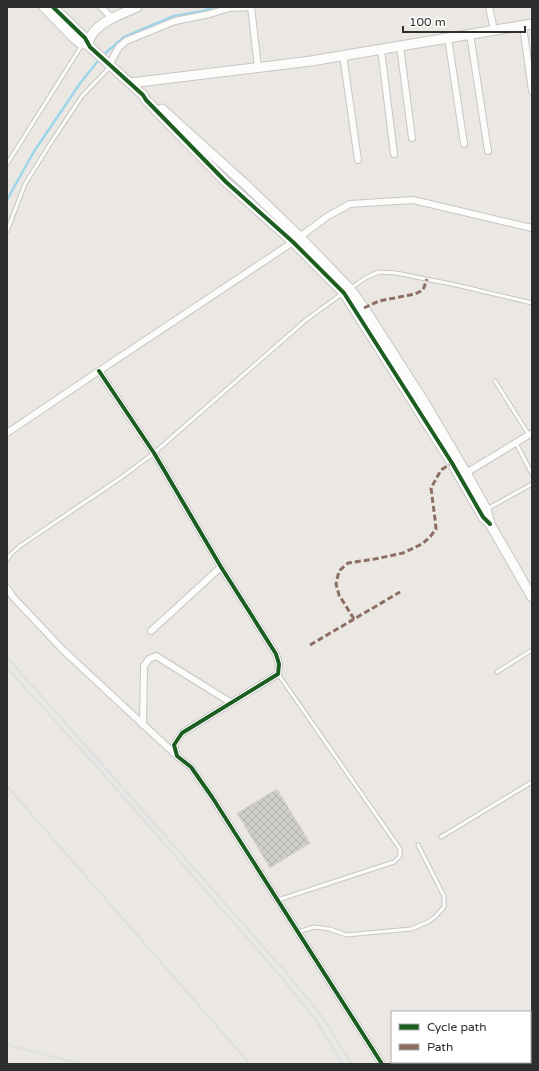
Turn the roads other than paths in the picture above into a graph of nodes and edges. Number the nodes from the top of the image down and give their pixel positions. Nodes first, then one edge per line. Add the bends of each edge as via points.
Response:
1 (44, 7) edge
2 (53, 7) edge
3 (101, 7) edge
4 (137, 7) edge
5 (251, 7) edge
6 (489, 7) edge
7 (112, 18) junction
8 (527, 25) edge
9 (494, 30) junction
10 (470, 34) junction
11 (448, 38) junction
12 (85, 44) junction
13 (400, 46) junction
14 (381, 49) junction
15 (343, 55) junction
16 (109, 65) junction
17 (258, 67) junction
18 (130, 83) junction
19 (532, 91) edge
20 (412, 138) dead end
21 (464, 144) dead end
22 (488, 151) dead end
23 (394, 154) dead end
24 (358, 160) dead end
25 (7, 164) edge
26 (532, 228) edge
27 (7, 231) edge
28 (296, 239) junction
29 (347, 291) junction
30 (532, 303) edge
31 (99, 371) junction
32 (495, 381) dead end
33 (7, 433) edge
34 (530, 434) edge
35 (516, 443) junction
36 (154, 453) junction
37 (466, 473) junction
38 (532, 474) edge
39 (532, 484) edge
40 (486, 510) junction
41 (490, 524) junction
42 (7, 560) edge
43 (222, 567) junction
44 (7, 588) edge
45 (532, 598) edge
46 (151, 631) dead end
47 (532, 650) edge
48 (497, 672) dead end
49 (278, 674) junction
50 (230, 702) junction
51 (143, 725) junction
52 (177, 756) junction
53 (532, 782) edge
54 (441, 837) dead end
55 (418, 845) dead end
56 (278, 900) junction
57 (298, 932) junction
58 (382, 1064) edge

1 - 12 street via 74,38
2 - 12 street via 85,38
3 - 7 street
4 - 7 street
5 - 16 street via 229,8 175,21 122,43
5 - 17 street
6 - 9 street
7 - 12 street via 92,33
8 - 9 street
8 - 19 street
9 - 10 street
10 - 11 street
10 - 22 street
11 - 13 street
11 - 21 street
12 - 16 street
12 - 25 lane
13 - 14 street
13 - 20 street
14 - 15 street
14 - 23 street
15 - 17 street
15 - 24 street
16 - 18 street
16 - 27 lane via 82,96 25,184
17 - 18 street
18 - 28 street via 226,182
26 - 28 street via 413,200 377,201 350,204
28 - 29 street
28 - 31 street
29 - 30 lane via 379,272 396,273
29 - 36 lane via 306,320
29 - 37 street via 364,308
29 - 41 street via 483,517
31 - 33 street
31 - 36 street
32 - 34 lane
34 - 35 street
35 - 37 street
35 - 38 lane
36 - 42 lane via 20,546
36 - 43 street
37 - 40 street
39 - 40 lane
40 - 41 street
41 - 45 street
43 - 46 street
43 - 49 street via 276,654
44 - 51 street via 63,650
47 - 48 lane
49 - 50 street
49 - 56 lane via 400,849 400,856 394,862
50 - 51 street via 156,656 149,659 144,666
50 - 52 street via 182,733 174,745
51 - 52 street
52 - 56 street via 191,768 212,797
53 - 54 lane
55 - 57 lane via 444,896 444,907 428,922 411,929 346,935 314,927
56 - 57 street
57 - 58 street

